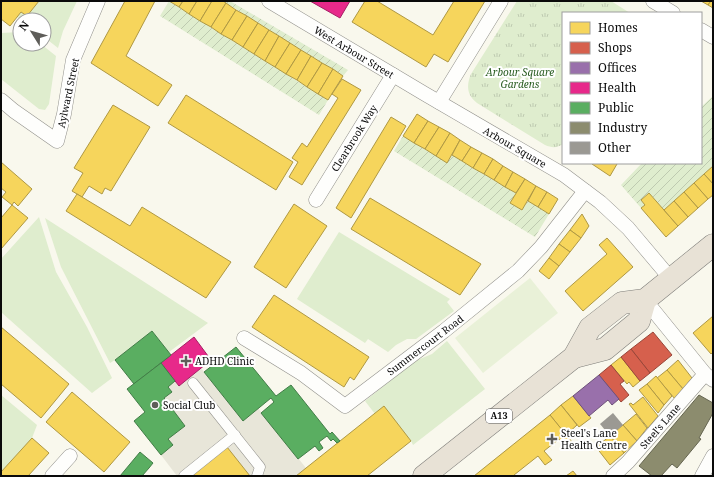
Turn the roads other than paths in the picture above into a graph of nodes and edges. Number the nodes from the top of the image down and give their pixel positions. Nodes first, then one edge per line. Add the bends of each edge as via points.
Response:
1 (98, 1) edge
2 (269, 1) edge
3 (501, 1) edge
4 (653, 1) edge
5 (668, 12) edge
6 (702, 31) edge
7 (713, 37) edge
8 (393, 75) junction
9 (1, 100) edge
10 (439, 102) junction
11 (585, 191) junction
12 (316, 200) dead end
13 (713, 245) edge
14 (671, 279) junction
15 (645, 300) junction
16 (244, 338) dead end
17 (709, 377) edge
18 (194, 383) dead end
19 (234, 435) junction
20 (70, 456) dead end
21 (713, 456) edge
22 (52, 476) edge
23 (184, 476) edge
24 (257, 476) edge
25 (424, 476) edge
26 (613, 476) edge
27 (702, 476) edge

1 - 9 street, Aylward Street via 73,60 57,141
2 - 8 street, West Arbour Street
3 - 10 street
4 - 5 street
6 - 7 street
8 - 10 street, West Arbour Street
8 - 12 street, Clearbrook Way
10 - 11 street, Arbour Square via 564,175
11 - 14 street, Arbour Square via 628,228
11 - 16 street, Summercourt Road via 541,247 518,271 444,331 344,406 301,373
13 - 14 highway
14 - 15 highway
15 - 17 street
15 - 25 highway, A13 via 622,303 590,328 574,357
17 - 26 street, Steel's Lane
18 - 19 street
19 - 23 street
19 - 24 street via 260,467
20 - 22 street
21 - 27 street

